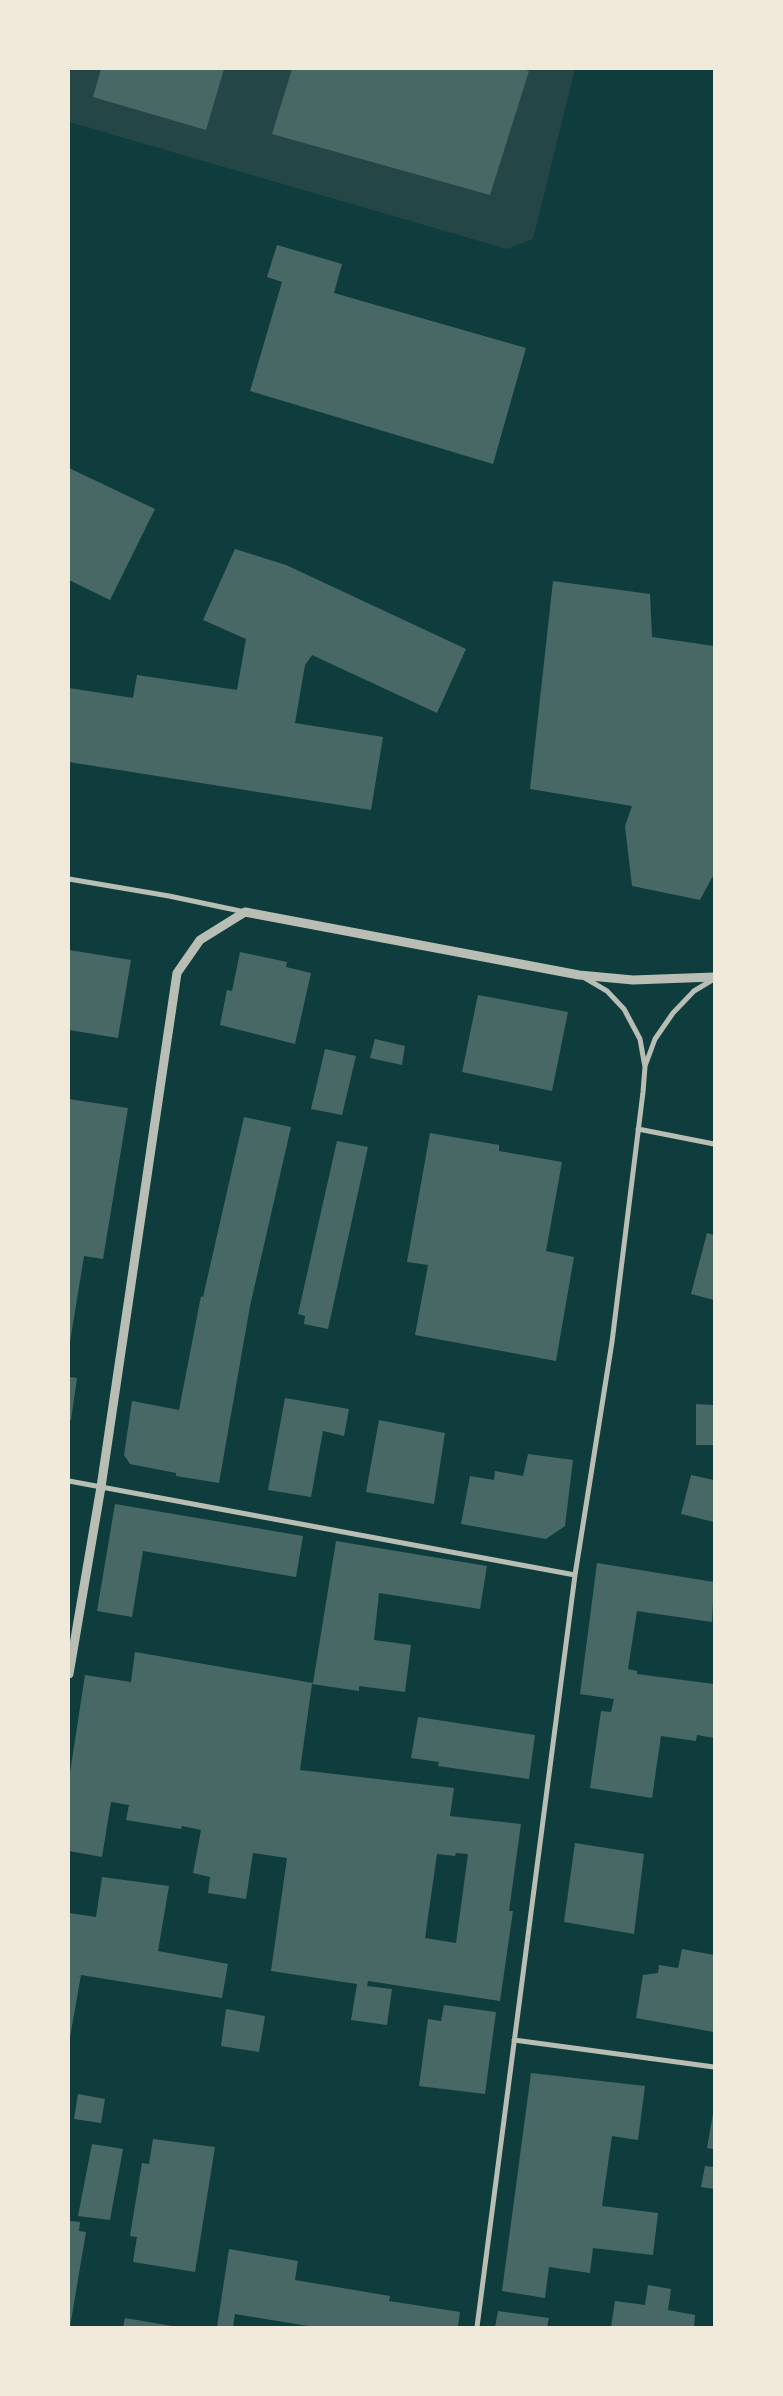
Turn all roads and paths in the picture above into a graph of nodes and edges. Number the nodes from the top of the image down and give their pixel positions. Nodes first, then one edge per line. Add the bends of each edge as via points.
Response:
1 (69, 879) edge
2 (245, 912) junction
3 (579, 975) junction
4 (714, 978) edge
5 (645, 1067) junction
6 (638, 1129) junction
7 (714, 1144) edge
8 (69, 1481) edge
9 (101, 1487) junction
10 (575, 1575) junction
11 (69, 1674) edge
12 (514, 2040) junction
13 (714, 2068) edge
14 (477, 2327) edge

1 - 2 street
2 - 3 street
2 - 9 street via 200,940 177,973
3 - 4 street via 633,980
3 - 5 street via 607,991 624,1009 640,1039
4 - 5 street via 694,991 673,1013 655,1038
5 - 6 street
6 - 7 street
6 - 10 street via 612,1342
8 - 9 street
9 - 10 street
9 - 11 street
10 - 12 street
12 - 13 street
12 - 14 street

